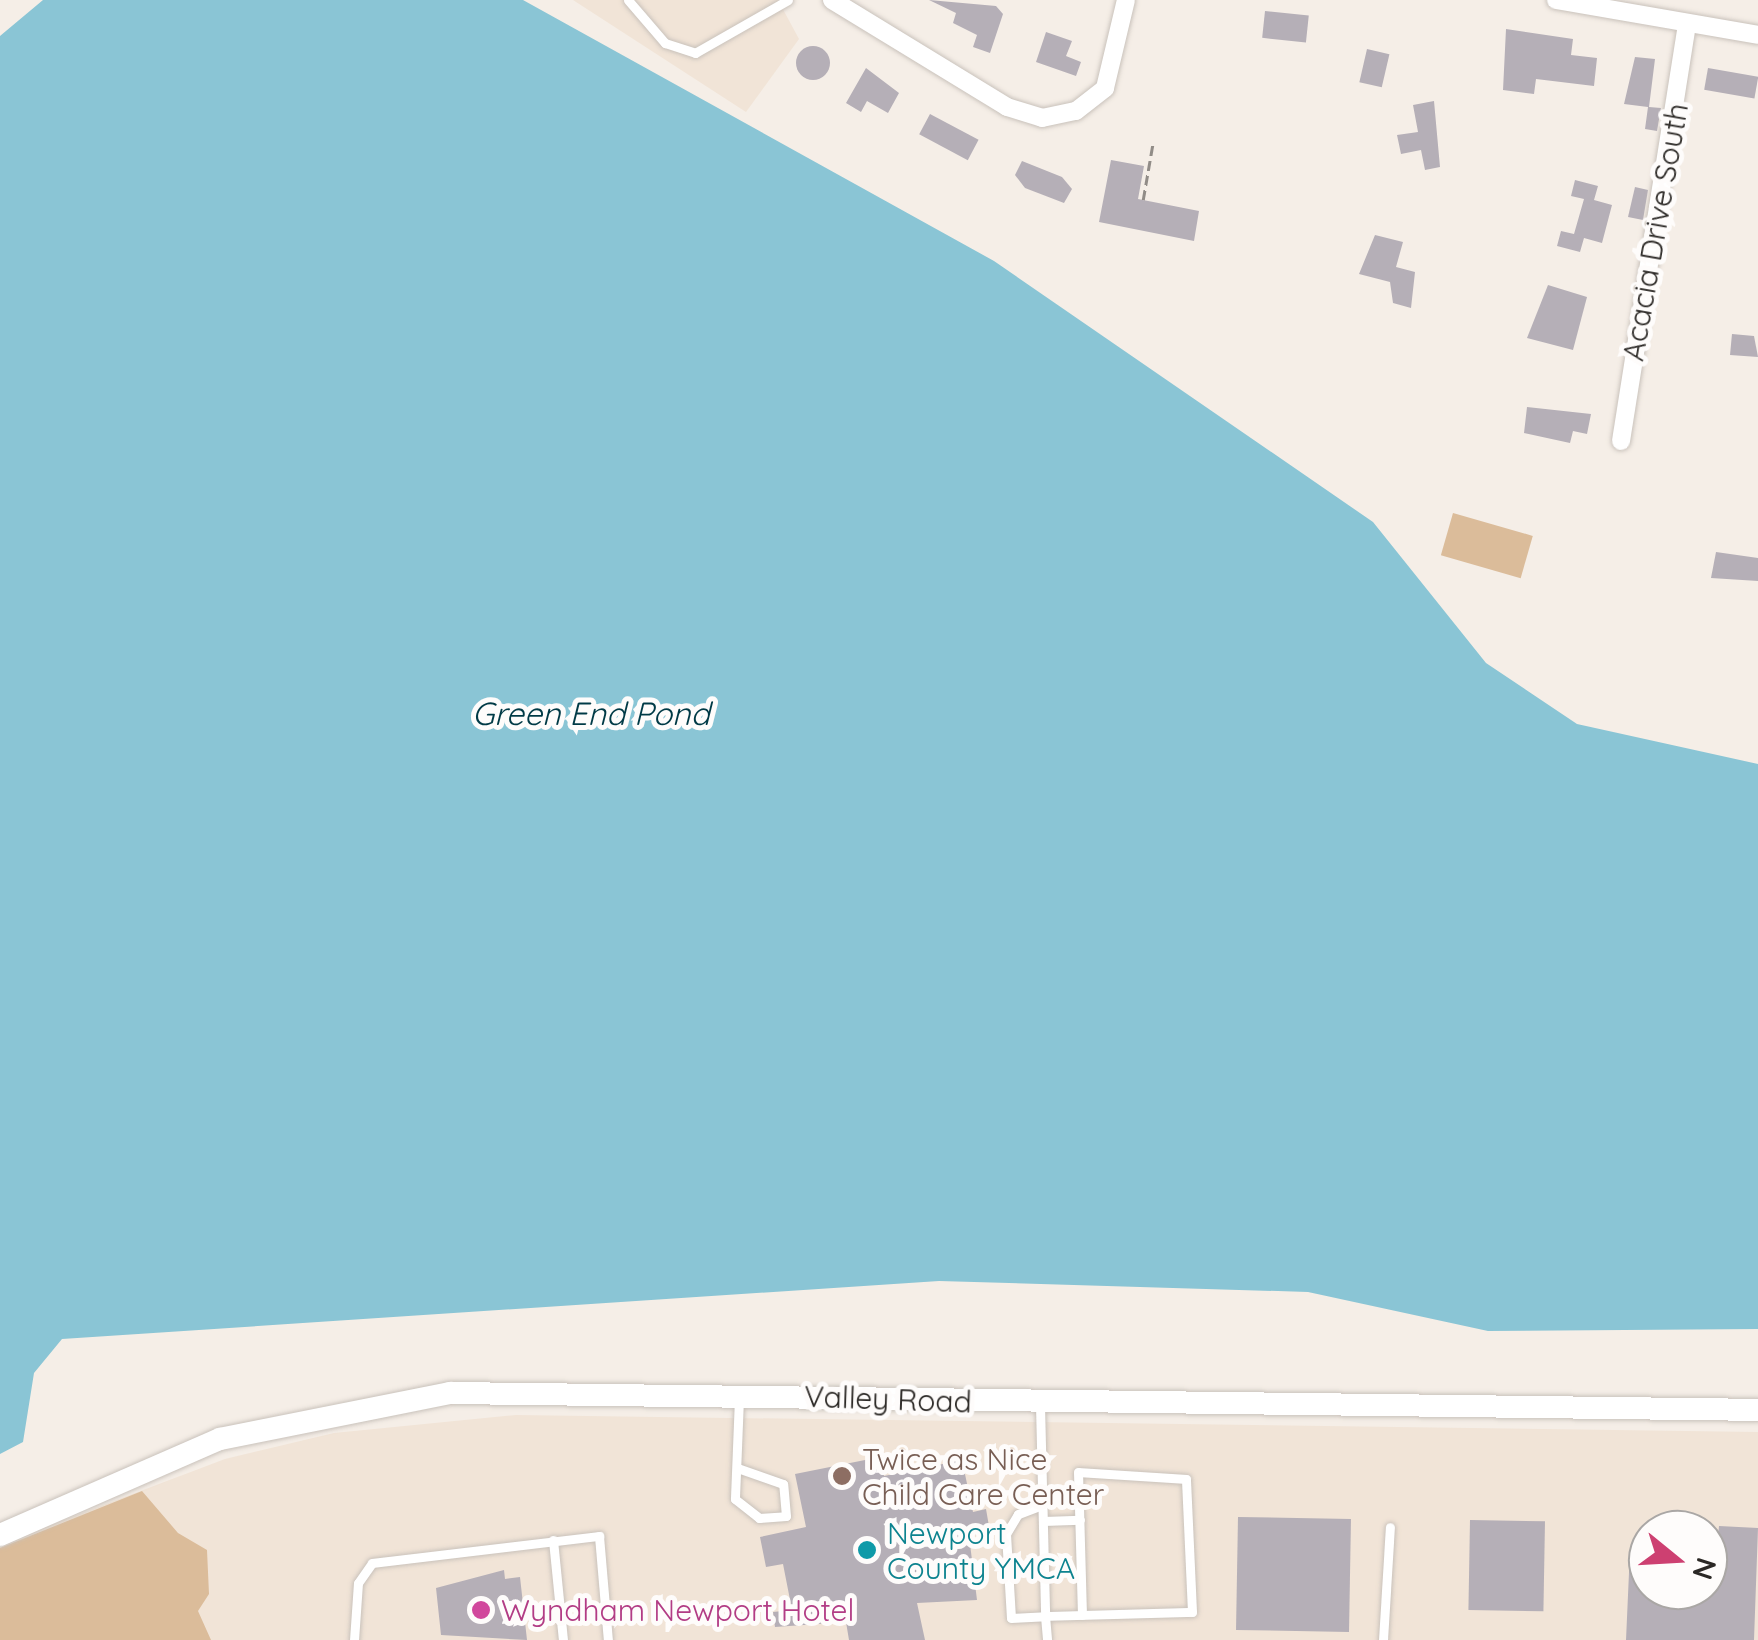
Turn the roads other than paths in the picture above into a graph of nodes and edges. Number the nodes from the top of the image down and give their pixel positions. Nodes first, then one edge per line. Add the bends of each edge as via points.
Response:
1 (628, 0) edge
2 (788, 0) edge
3 (832, 0) edge
4 (1126, 0) edge
5 (1556, 0) edge
6 (1687, 23) junction
7 (1758, 35) edge
8 (1622, 441) dead end
9 (739, 1396) junction
10 (1040, 1402) junction
11 (1758, 1410) edge
12 (740, 1469) junction
13 (1042, 1505) junction
14 (38, 1512) junction
15 (0, 1519) edge
16 (1080, 1520) junction
17 (1043, 1521) junction
18 (1390, 1527) dead end
19 (0, 1535) edge
20 (554, 1540) junction
21 (1082, 1615) junction
22 (1046, 1616) junction
23 (354, 1640) edge
24 (563, 1640) edge
25 (608, 1640) edge
26 (1047, 1640) edge
27 (1383, 1640) edge

1 - 2 lane via 665,44 694,53
3 - 4 street via 1007,108 1042,118 1076,111 1105,88
5 - 6 street
6 - 7 street
6 - 8 street, Acacia Drive South
9 - 10 main road, Valley Road
9 - 12 lane
9 - 14 main road, Valley Road via 450,1393 375,1402 220,1439
10 - 11 main road, Valley Road
10 - 13 lane
12 - 12 lane via 741,1508 786,1516 783,1484
13 - 17 lane
13 - 22 lane via 1018,1514 1006,1534 1011,1618
14 - 15 main road, Valley Road
14 - 19 main road, Valley Road
16 - 17 lane
16 - 21 lane
16 - 21 lane via 1078,1472 1180,1471 1192,1612
17 - 22 lane
18 - 27 lane
20 - 23 lane via 372,1563 358,1583
20 - 24 lane
20 - 25 lane via 599,1536
21 - 22 lane
22 - 26 lane

